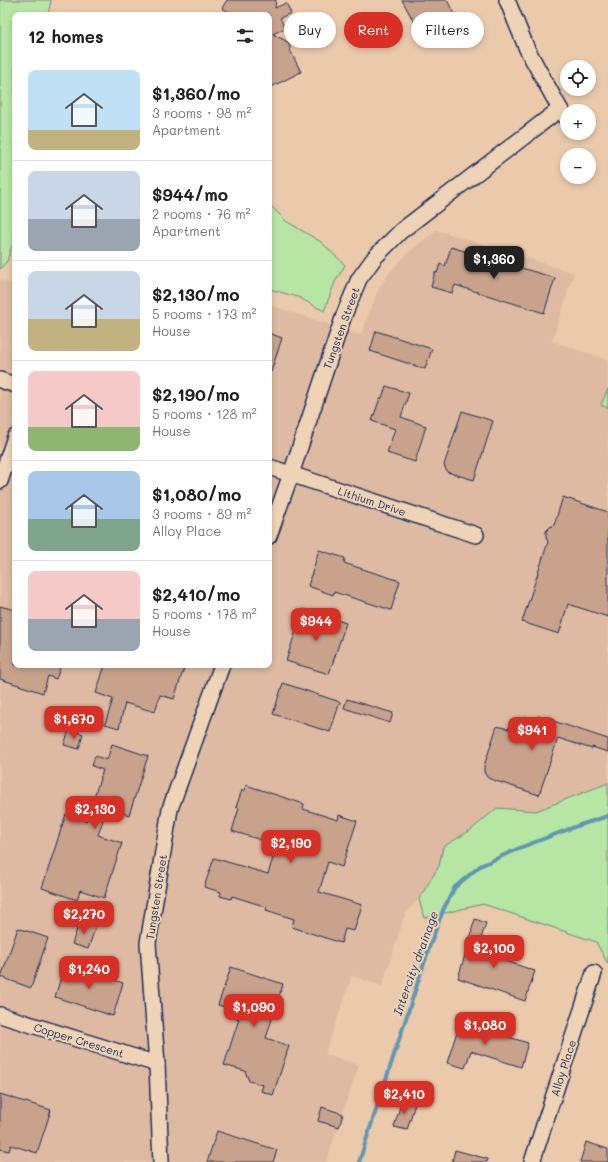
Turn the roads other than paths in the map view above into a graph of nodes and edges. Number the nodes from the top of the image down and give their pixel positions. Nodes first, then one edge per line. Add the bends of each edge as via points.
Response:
1 (507, 0) edge
2 (560, 107) edge
3 (560, 117) edge
4 (0, 380) edge
5 (12, 384) edge
6 (12, 446) edge
7 (272, 468) edge
8 (291, 474) junction
9 (0, 481) edge
10 (272, 528) edge
11 (476, 535) dead end
12 (221, 668) edge
13 (594, 973) dead end
14 (0, 1015) edge
15 (157, 1064) junction
16 (162, 1162) edge
17 (532, 1162) edge

1 - 2 street via 527,49
3 - 8 street, Tungsten Street via 400,231 375,257 360,279 344,315
4 - 5 street
6 - 9 street
7 - 8 street, Lithium Drive
8 - 10 street, Tungsten Street
8 - 11 street, Lithium Drive
12 - 15 street, Tungsten Street via 170,809 148,943
13 - 17 street, Alloy Place
14 - 15 street, Copper Crescent
15 - 16 street, Tungsten Street

